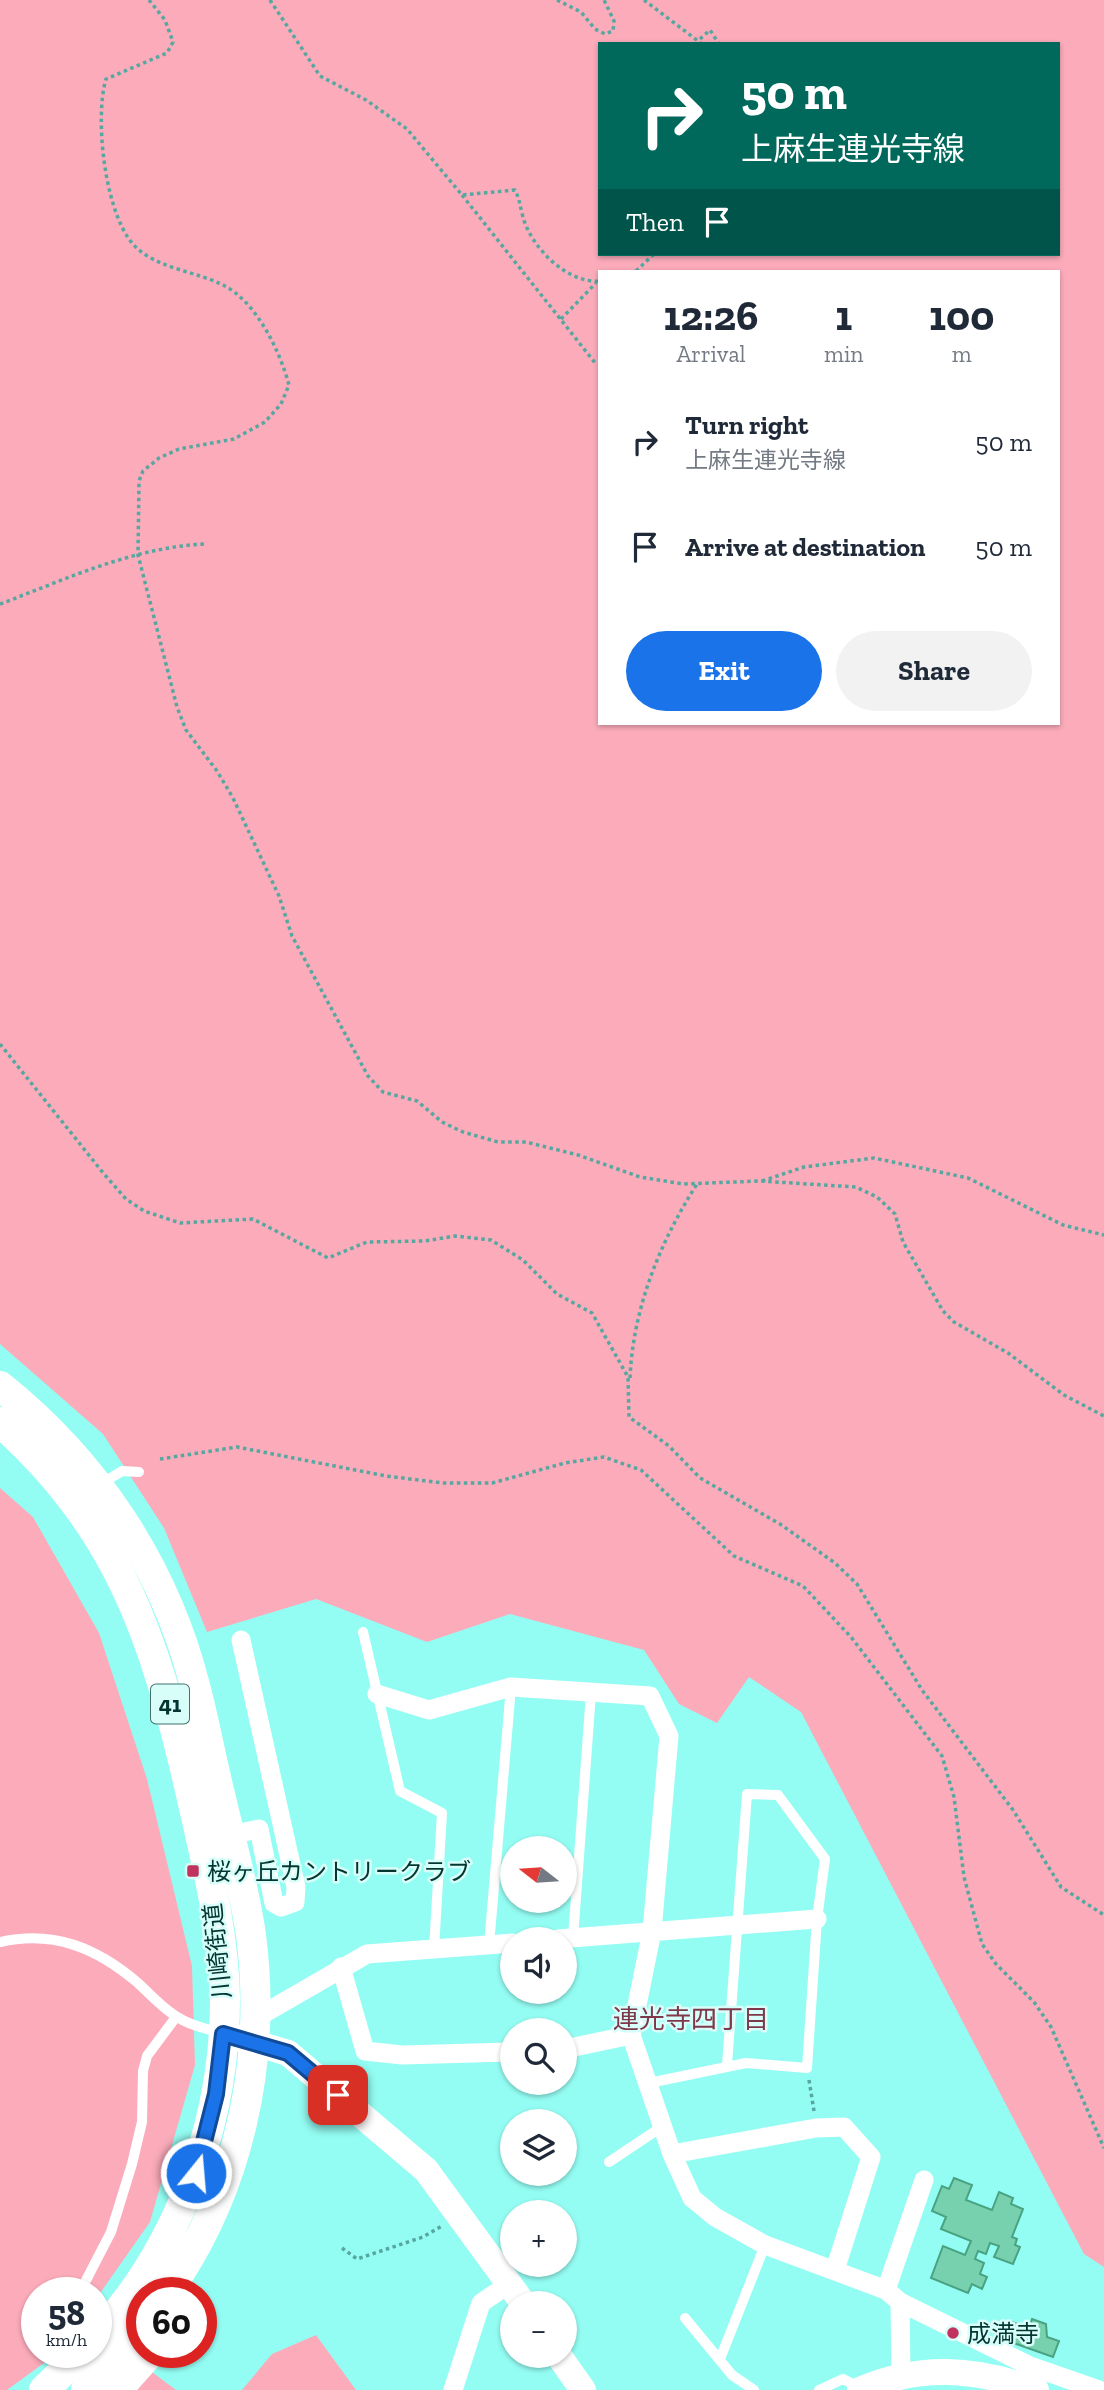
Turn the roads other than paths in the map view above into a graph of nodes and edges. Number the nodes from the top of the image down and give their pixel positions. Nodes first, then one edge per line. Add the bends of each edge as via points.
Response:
1 (0, 1386) edge
2 (0, 1422) edge
3 (139, 1472) dead end
4 (87, 1494) junction
5 (363, 1632) dead end
6 (241, 1640) dead end
7 (511, 1687) junction
8 (591, 1693) junction
9 (377, 1694) junction
10 (229, 1835) junction
11 (817, 1919) junction
12 (736, 1923) junction
13 (567, 1927) edge
14 (652, 1931) junction
15 (577, 1937) edge
16 (0, 1942) edge
17 (500, 1944) edge
18 (489, 1945) junction
19 (434, 1949) junction
20 (341, 1966) junction
21 (176, 2017) junction
22 (256, 2030) junction
23 (223, 2034) junction
24 (631, 2035) junction
25 (577, 2046) edge
26 (500, 2052) edge
27 (727, 2065) junction
28 (649, 2083) junction
29 (663, 2126) junction
30 (672, 2154) junction
31 (234, 2155) junction
32 (609, 2162) dead end
33 (923, 2180) dead end
34 (765, 2245) junction
35 (835, 2270) junction
36 (87, 2277) edge
37 (176, 2277) edge
38 (199, 2277) edge
39 (515, 2291) edge
40 (893, 2296) junction
41 (500, 2298) edge
42 (112, 2317) edge
43 (685, 2318) dead end
44 (126, 2346) edge
45 (720, 2359) junction
46 (67, 2368) edge
47 (137, 2368) edge
48 (567, 2368) edge
49 (901, 2375) junction
50 (44, 2390) edge
51 (86, 2390) edge
52 (117, 2390) edge
53 (453, 2390) edge
54 (583, 2390) edge
55 (754, 2390) edge
56 (819, 2390) edge
57 (853, 2390) edge
58 (860, 2390) edge
59 (1035, 2390) edge
60 (1099, 2390) edge

1 - 4 main road, 川崎街道 / 41 via 43,1421
2 - 4 main road, 川崎街道 / 41 via 53,1472
3 - 4 lane via 122,1471
4 - 10 main road, 川崎街道 / 41 via 150,1567 182,1643
4 - 23 main road, 川崎街道 / 41 via 102,1539 138,1608 165,1686 217,1921 225,1998
5 - 9 lane
6 - 10 street via 296,1887 295,1902 281,1907 274,1903 259,1829
7 - 8 street
7 - 9 street via 429,1710
7 - 18 lane
8 - 13 lane
8 - 14 street via 650,1696 668,1736
9 - 19 lane via 400,1791 442,1813
10 - 22 main road, 川崎街道 / 41 via 250,1933
11 - 12 street
11 - 12 lane via 825,1859 778,1795 747,1794
11 - 27 lane via 807,2068
12 - 14 street
12 - 27 lane
14 - 15 street
14 - 24 street
16 - 21 lane via 39,1937 85,1947 125,1972
17 - 18 street
18 - 19 street
19 - 20 street via 367,1954
20 - 22 street
20 - 26 street via 365,2051 402,2055
21 - 23 lane
21 - 36 lane via 147,2056 142,2122 132,2164 111,2232
22 - 23 main road
22 - 31 main road, 川崎街道 / 41 via 252,2073
22 - 39 main road via 426,2170
23 - 42 main road, 川崎街道 / 41 via 208,2134 184,2203 147,2271
24 - 25 street
24 - 28 street
27 - 28 lane
28 - 29 street
29 - 30 street
29 - 32 lane
30 - 34 street via 692,2198 715,2217
30 - 35 street via 844,2127 871,2157
31 - 37 main road, 川崎街道 / 41 via 212,2213
31 - 38 main road, 41 via 226,2204
33 - 40 street
34 - 35 street
34 - 45 lane
35 - 40 street
40 - 49 street
40 - 60 street via 1030,2366
41 - 53 street via 481,2303
43 - 45 lane
44 - 51 main road
45 - 55 lane via 732,2375
46 - 50 main road
47 - 52 main road
48 - 54 main road
49 - 58 main road
49 - 59 main road via 981,2374
56 - 57 lane via 843,2379

